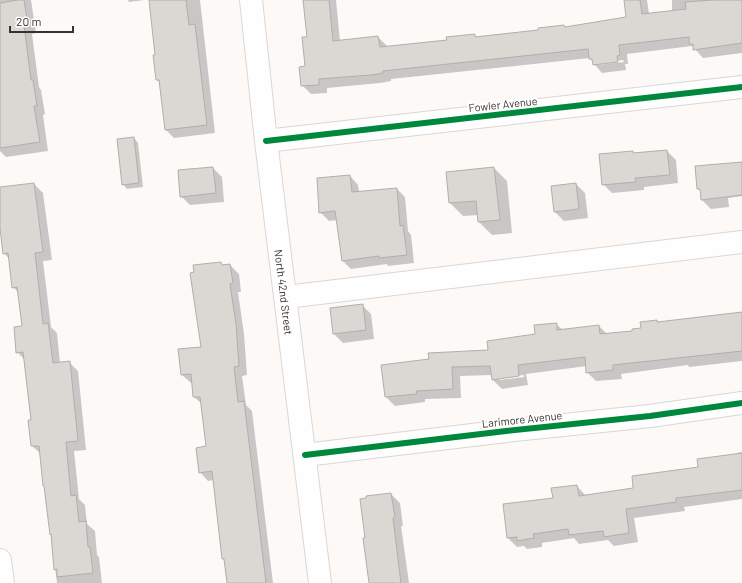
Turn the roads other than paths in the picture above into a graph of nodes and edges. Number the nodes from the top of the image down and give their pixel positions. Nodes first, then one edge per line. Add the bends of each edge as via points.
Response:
1 (251, 0) edge
2 (742, 88) edge
3 (266, 141) junction
4 (742, 242) edge
5 (286, 297) junction
6 (742, 403) edge
7 (305, 455) junction
8 (0, 560) edge
9 (3, 583) edge
10 (320, 583) edge

1 - 3 street, North 42nd Street
2 - 3 street, Fowler Avenue
3 - 5 street, North 42nd Street
4 - 5 street
5 - 7 street, North 42nd Street
6 - 7 street, Larimore Avenue via 650,416
7 - 10 street, North 42nd Street
8 - 9 street

